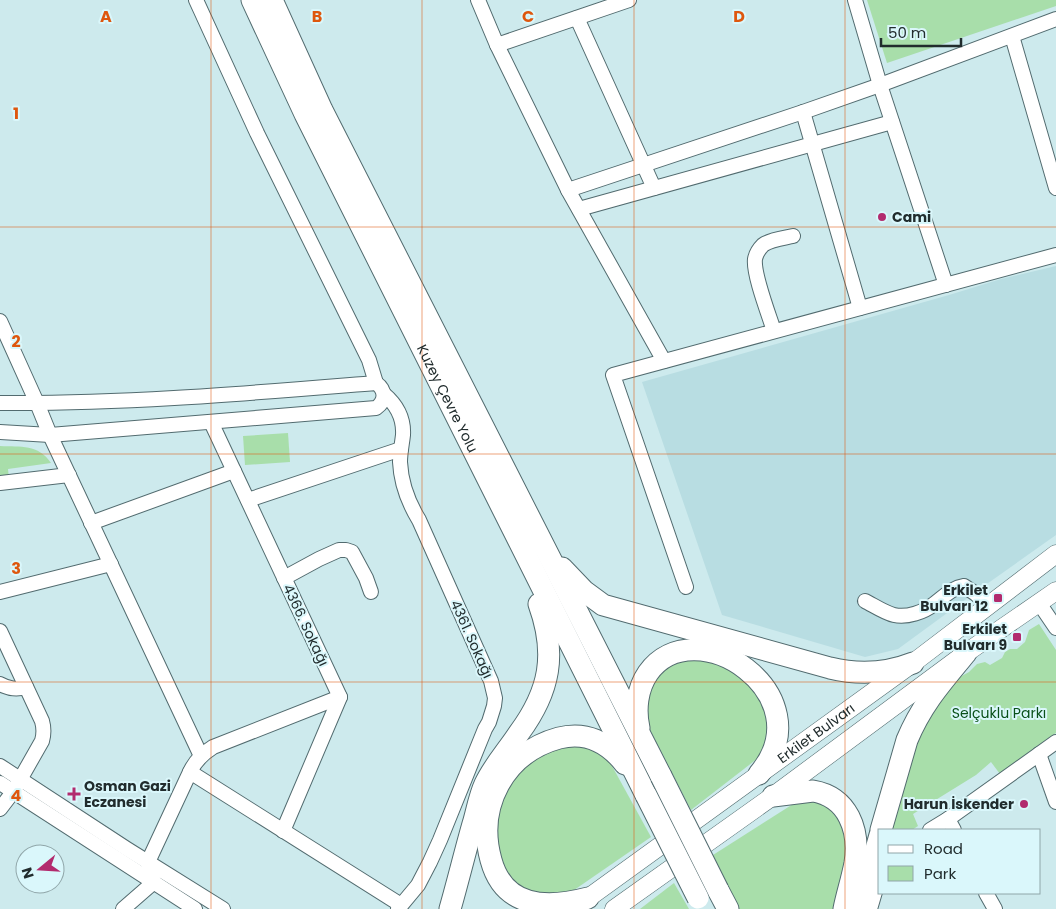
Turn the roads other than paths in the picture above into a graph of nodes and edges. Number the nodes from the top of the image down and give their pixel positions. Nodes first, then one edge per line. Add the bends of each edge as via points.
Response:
1 (196, 0) edge
2 (252, 0) edge
3 (272, 0) edge
4 (478, 0) edge
5 (629, 0) edge
6 (855, 0) edge
7 (577, 18) junction
8 (1056, 20) edge
9 (1012, 36) junction
10 (497, 45) junction
11 (880, 86) junction
12 (803, 112) junction
13 (892, 122) junction
14 (812, 144) junction
15 (644, 165) junction
16 (654, 188) junction
17 (1056, 188) edge
18 (568, 190) junction
19 (579, 209) junction
20 (793, 236) dead end
21 (1056, 255) edge
22 (946, 285) junction
23 (860, 308) junction
24 (0, 320) edge
25 (774, 331) junction
26 (664, 361) junction
27 (380, 389) junction
28 (0, 403) edge
29 (38, 403) junction
30 (211, 422) junction
31 (0, 432) edge
32 (50, 435) junction
33 (400, 449) junction
34 (234, 471) junction
35 (69, 475) junction
36 (0, 483) edge
37 (248, 500) junction
38 (91, 523) junction
39 (514, 533) junction
40 (547, 552) junction
41 (1056, 554) edge
42 (110, 564) junction
43 (284, 578) junction
44 (686, 588) dead end
45 (1056, 591) edge
46 (0, 592) edge
47 (371, 592) dead end
48 (865, 601) dead end
49 (1039, 603) junction
50 (988, 606) junction
51 (1056, 628) edge
52 (0, 631) edge
53 (966, 653) junction
54 (913, 664) junction
55 (0, 684) edge
56 (26, 687) junction
57 (340, 696) junction
58 (642, 740) junction
59 (1056, 742) edge
60 (1039, 754) junction
61 (201, 756) junction
62 (0, 766) edge
63 (190, 772) junction
64 (759, 774) junction
65 (21, 778) junction
66 (0, 783) edge
67 (13, 792) junction
68 (646, 795) junction
69 (773, 796) junction
70 (1056, 802) edge
71 (0, 809) edge
72 (952, 824) edge
73 (881, 829) edge
74 (934, 829) edge
75 (283, 831) junction
76 (878, 842) edge
77 (148, 862) junction
78 (154, 882) junction
79 (878, 882) edge
80 (987, 894) edge
81 (701, 903) edge
82 (581, 904) edge
83 (400, 907) edge
84 (123, 909) edge
85 (195, 909) edge
86 (223, 909) edge
87 (450, 909) edge
88 (614, 909) edge
89 (728, 909) edge
90 (844, 909) edge
91 (859, 909) edge
92 (870, 909) edge
93 (995, 909) edge

1 - 27 street
2 - 39 highway, Kuzey Çevre Yolu via 305,114
3 - 40 highway, Kuzey Çevre Yolu via 322,110
4 - 10 street
5 - 7 street
6 - 11 street
7 - 10 street
7 - 15 street
8 - 9 street
9 - 11 street
9 - 17 street
10 - 18 street
11 - 12 street
11 - 13 street
12 - 14 street
12 - 15 street
13 - 14 street
13 - 22 street
14 - 16 street
14 - 23 street
15 - 16 street
15 - 18 street
16 - 19 street
18 - 19 street
19 - 26 street
20 - 25 street via 763,245 756,257 760,288
21 - 22 street
22 - 23 street
23 - 25 street
24 - 29 street
25 - 26 street
26 - 44 street via 614,375
27 - 29 street
27 - 30 street via 382,402 376,408
27 - 33 street, 4361. Sokağı via 395,405 402,419
28 - 29 street
29 - 32 street
30 - 32 street
30 - 34 street, 4366. Sokağı
31 - 32 street
32 - 35 street
33 - 37 street
33 - 83 street, 4361. Sokağı via 401,475 408,498 491,681 495,698 492,714 440,840 418,885
34 - 37 street, 4366. Sokağı
34 - 38 street
35 - 36 street
35 - 38 street
37 - 43 street, 4366. Sokağı
38 - 42 street
39 - 68 highway, Kuzey Çevre Yolu
39 - 87 highway via 546,626 549,645 547,672 534,711 484,786
40 - 54 highway via 584,591 603,604 842,671 880,672
40 - 58 highway, Kuzey Çevre Yolu
41 - 50 main road, Erkilet Bulvarı
42 - 46 street
42 - 61 street
43 - 47 street via 346,550 352,552
43 - 57 street, 4366. Sokağı
45 - 49 main road, Erkilet Bulvarı
48 - 50 street via 893,615 906,615 923,611 964,586
49 - 51 street
49 - 53 main road, Erkilet Bulvarı
50 - 54 main road, Erkilet Bulvarı
52 - 56 street
53 - 69 main road, Erkilet Bulvarı
53 - 73 highway via 929,699 913,726
54 - 64 main road, Erkilet Bulvarı
55 - 56 street via 11,689
56 - 65 street via 42,721 44,735
57 - 61 street via 213,747
57 - 75 street
58 - 64 highway via 637,704 650,671 677,653 714,652 748,671 765,689 775,707 778,722 775,746
58 - 89 highway, Kuzey Çevre Yolu, bridge
59 - 60 street
60 - 70 street
60 - 72 street
61 - 63 street
62 - 65 street
63 - 75 street
63 - 77 street
64 - 82 main road, Erkilet Bulvarı
65 - 67 street
65 - 77 street
66 - 67 street
67 - 71 street
67 - 78 street
68 - 81 highway, bridge
68 - 82 highway via 631,771 611,749 597,740 580,736 560,738 533,748 514,763 498,785 488,814 486,837 492,866 502,885 519,900 533,905
69 - 88 main road, Erkilet Bulvarı
69 - 90 highway via 813,790 830,796 848,813 856,852
72 - 74 street
75 - 83 street
76 - 91 highway
77 - 78 street
77 - 86 street
78 - 84 street
78 - 85 street
79 - 92 street
80 - 93 street

